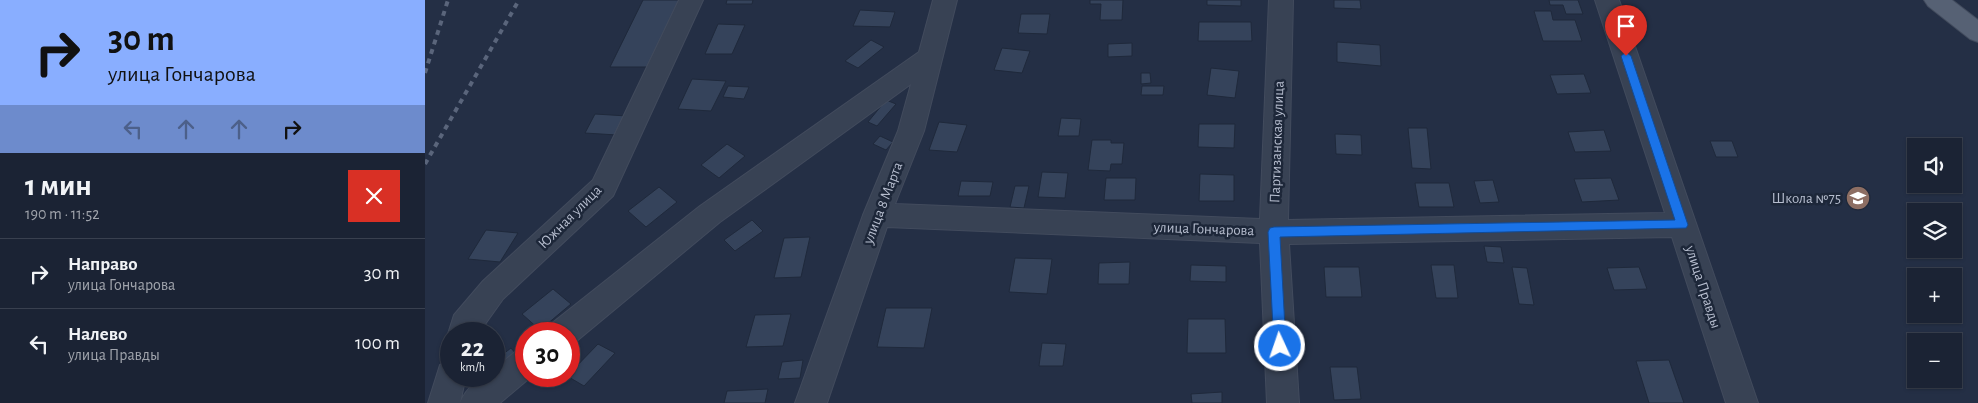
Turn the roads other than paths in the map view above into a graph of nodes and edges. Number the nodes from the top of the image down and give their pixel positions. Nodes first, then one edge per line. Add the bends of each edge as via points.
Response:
1 (691, 0) edge
2 (945, 0) edge
3 (1281, 0) edge
4 (1607, 0) edge
5 (1936, 0) edge
6 (1978, 33) edge
7 (932, 56) junction
8 (877, 215) junction
9 (1682, 225) junction
10 (1274, 232) junction
11 (467, 322) edge
12 (577, 322) edge
13 (515, 371) edge
14 (448, 387) edge
15 (444, 403) edge
16 (476, 403) edge
17 (811, 403) edge
18 (1283, 403) edge
19 (1741, 403) edge

1 - 11 street, Южная улица via 603,188 493,290
2 - 7 street, улица 8 Марта
3 - 10 street, Партизанская улица
4 - 9 street, улица Правды
5 - 6 main road
7 - 8 street, улица 8 Марта via 911,131
7 - 12 street via 710,214
8 - 10 street, улица Гончарова
8 - 17 street, улица 8 Марта
9 - 10 street, улица Гончарова
9 - 19 street, улица Правды
10 - 18 street, Партизанская улица
13 - 16 street
14 - 15 street

